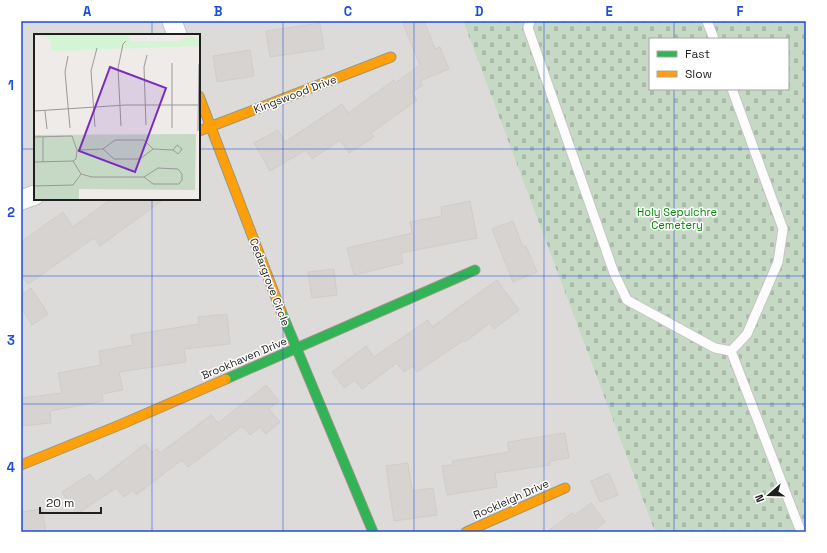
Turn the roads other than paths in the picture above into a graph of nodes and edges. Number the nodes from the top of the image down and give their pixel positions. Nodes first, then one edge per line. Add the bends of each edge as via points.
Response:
1 (172, 21) edge
2 (530, 21) edge
3 (707, 21) edge
4 (177, 34) edge
5 (714, 38) edge
6 (391, 56) dead end
7 (732, 90) edge
8 (200, 99) edge
9 (210, 127) junction
10 (200, 131) edge
11 (34, 195) edge
12 (21, 200) edge
13 (475, 270) dead end
14 (296, 348) junction
15 (731, 351) junction
16 (21, 465) edge
17 (565, 488) dead end
18 (373, 532) edge
19 (466, 532) edge
20 (801, 532) edge

1 - 4 street
2 - 15 lane via 528,28 614,273 627,300 715,348
3 - 5 lane
6 - 9 street, Kingswood Drive
7 - 15 lane via 783,229 778,262 747,334
8 - 9 street, Cedargrove Circle
9 - 10 street, Kingswood Drive
9 - 14 street, Cedargrove Circle
11 - 12 street
13 - 14 street, Brookhaven Drive
14 - 16 street, Brookhaven Drive
14 - 18 street, Cedargrove Circle
15 - 20 lane
17 - 19 street, Rockleigh Drive

